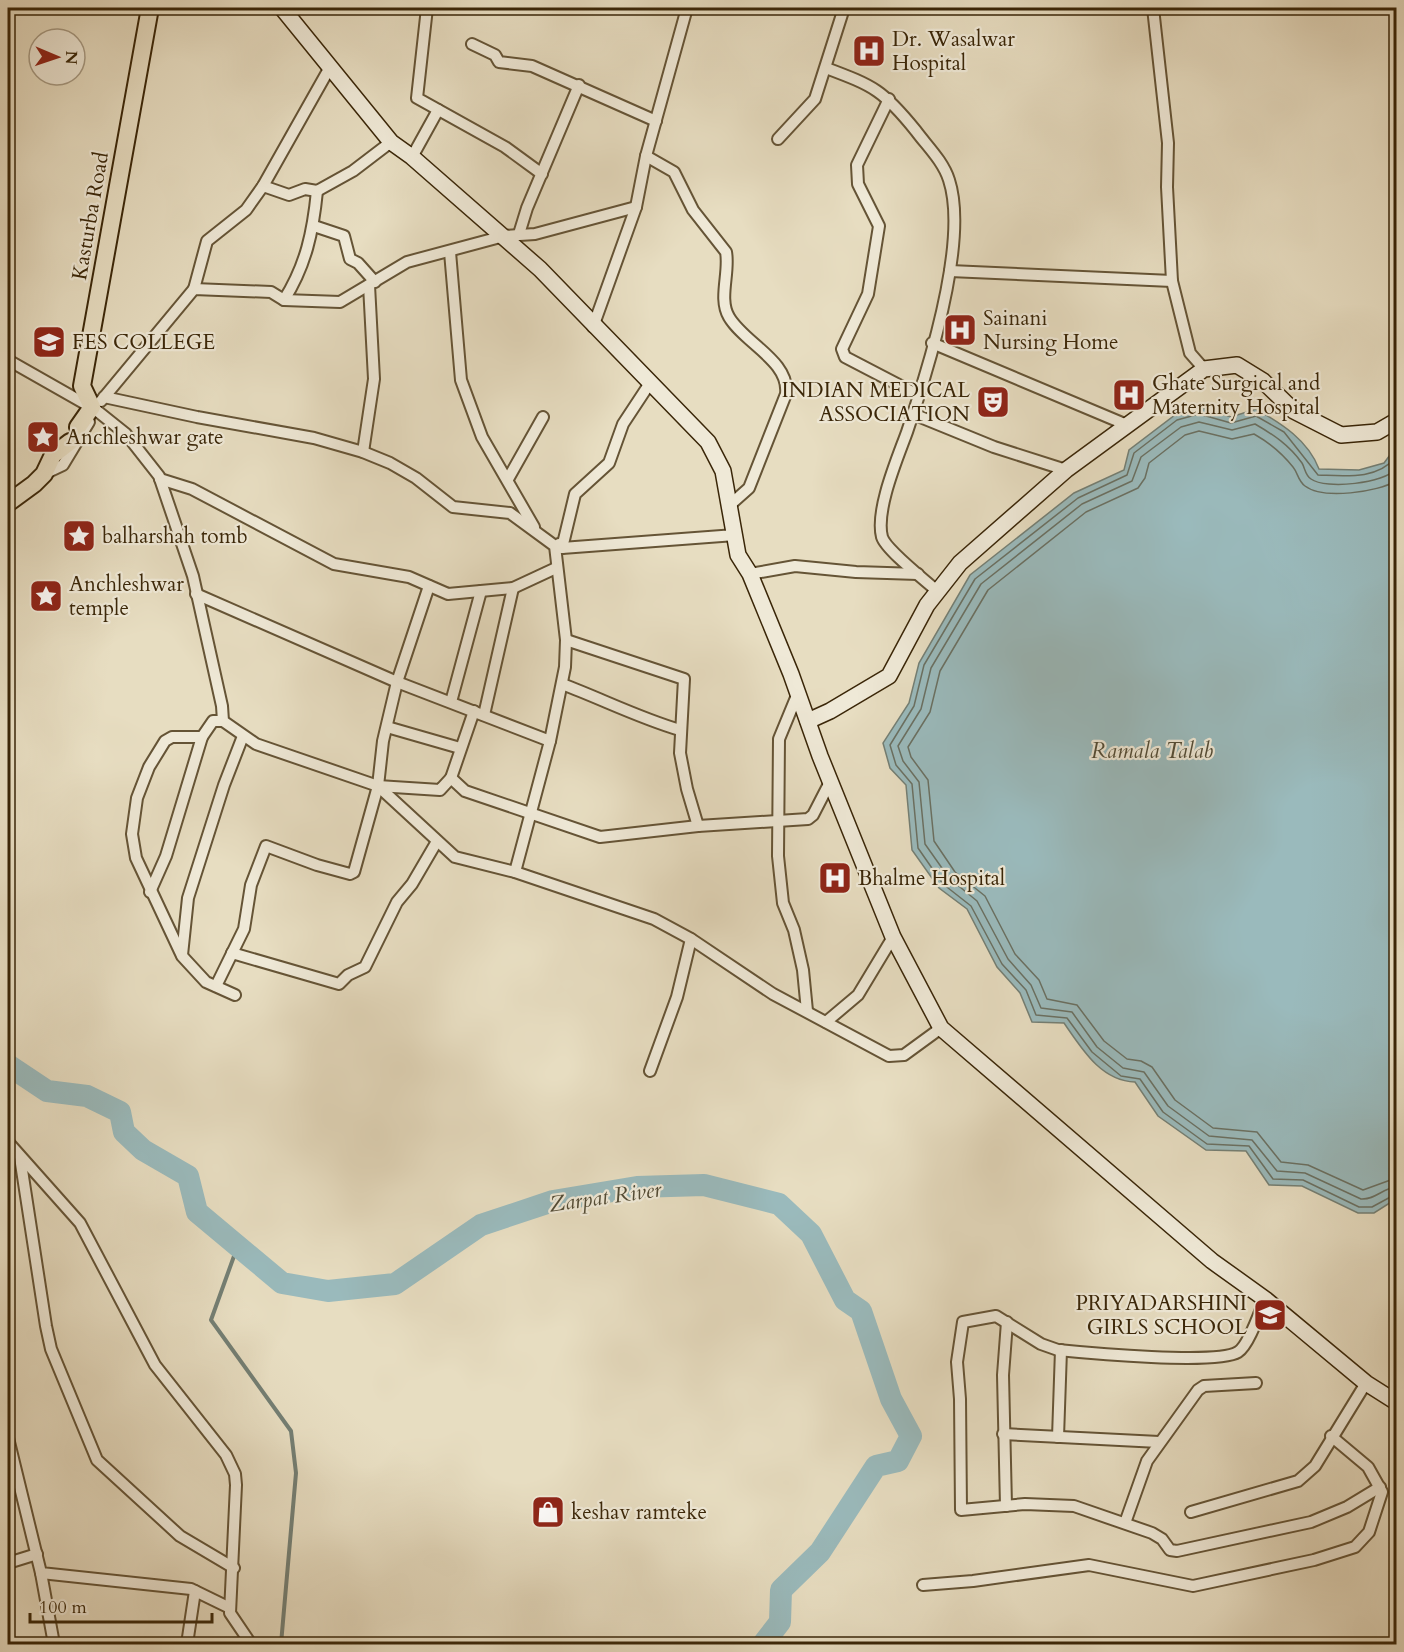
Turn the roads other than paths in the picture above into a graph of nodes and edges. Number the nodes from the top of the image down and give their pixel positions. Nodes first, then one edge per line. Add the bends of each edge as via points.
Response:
1 (150, 8) edge
2 (282, 8) edge
3 (427, 8) edge
4 (687, 8) edge
5 (844, 8) edge
6 (1153, 8) edge
7 (472, 44) dead end
8 (826, 68) junction
9 (329, 69) junction
10 (579, 85) junction
11 (889, 99) junction
12 (438, 110) junction
13 (656, 121) junction
14 (778, 139) dead end
15 (391, 142) junction
16 (646, 156) junction
17 (412, 157) junction
18 (542, 174) junction
19 (263, 186) junction
20 (317, 191) junction
21 (636, 207) junction
22 (314, 226) junction
23 (511, 235) junction
24 (450, 252) junction
25 (950, 271) junction
26 (1172, 280) junction
27 (372, 283) junction
28 (194, 289) junction
29 (285, 300) junction
30 (593, 327) junction
31 (932, 343) junction
32 (8, 360) edge
33 (1204, 369) junction
34 (650, 383) junction
35 (918, 395) junction
36 (97, 404) junction
37 (913, 414) junction
38 (543, 417) dead end
39 (1396, 421) edge
40 (1127, 425) junction
41 (78, 428) dead end
42 (70, 442) dead end
43 (363, 452) junction
44 (1066, 471) junction
45 (44, 474) junction
46 (160, 479) junction
47 (508, 479) junction
48 (8, 503) edge
49 (731, 504) junction
50 (735, 535) junction
51 (558, 544) junction
52 (556, 567) junction
53 (918, 573) junction
54 (750, 574) junction
55 (429, 586) junction
56 (513, 588) junction
57 (481, 591) junction
58 (937, 591) junction
59 (196, 594) junction
60 (566, 640) junction
61 (397, 682) junction
62 (562, 684) junction
63 (798, 693) junction
64 (451, 702) junction
65 (479, 713) junction
66 (223, 721) junction
67 (808, 721) junction
68 (387, 727) junction
69 (680, 730) junction
70 (243, 736) junction
71 (202, 738) junction
72 (550, 741) junction
73 (460, 748) junction
74 (451, 778) junction
75 (830, 782) junction
76 (378, 786) junction
77 (531, 812) junction
78 (777, 822) junction
79 (698, 826) junction
80 (436, 843) junction
81 (515, 872) junction
82 (150, 892) junction
83 (892, 937) junction
84 (691, 939) junction
85 (232, 953) junction
86 (182, 956) junction
87 (216, 986) junction
88 (235, 995) dead end
89 (807, 1011) junction
90 (826, 1022) junction
91 (941, 1028) junction
92 (650, 1071) dead end
93 (8, 1142) edge
94 (20, 1156) junction
95 (1266, 1299) junction
96 (1007, 1322) junction
97 (1061, 1350) junction
98 (1256, 1383) dead end
99 (1366, 1383) junction
100 (1396, 1402) edge
101 (1003, 1434) junction
102 (1331, 1436) junction
103 (1058, 1437) junction
104 (8, 1438) edge
105 (1159, 1442) junction
106 (1380, 1487) junction
107 (1006, 1506) junction
108 (1191, 1512) dead end
109 (1125, 1523) junction
110 (37, 1554) junction
111 (8, 1563) edge
112 (234, 1568) junction
113 (41, 1573) junction
114 (923, 1585) dead end
115 (195, 1591) junction
116 (230, 1608) junction
117 (54, 1644) edge
118 (188, 1644) edge
119 (251, 1644) edge

1 - 36 main road, Kasturba Road via 82,386
2 - 9 street
3 - 12 street via 416,96
4 - 13 street
5 - 8 street
6 - 26 street via 1168,142
7 - 10 street via 495,55 499,62 532,66
8 - 11 street via 863,82
8 - 14 street via 815,99
9 - 15 street
9 - 19 street
10 - 13 street
10 - 18 street
11 - 25 street via 939,160 949,181 955,237
11 - 35 street via 857,165 858,184 879,226 868,294 842,353
12 - 17 street
12 - 18 street via 505,147
13 - 16 street
15 - 17 street
15 - 20 street via 353,171
16 - 21 street
16 - 49 street via 674,172 693,210 726,252 725,302 729,317 780,369 788,384 749,488
17 - 23 street
18 - 23 street
19 - 20 street via 289,195 305,189
19 - 28 street via 246,210 207,241
20 - 22 street
21 - 23 street via 535,234
21 - 30 street
22 - 27 street via 344,236 350,259 358,262
22 - 29 street via 304,264
23 - 24 street
23 - 30 street
24 - 27 street via 407,262
24 - 47 street via 461,380 482,437
25 - 26 street
25 - 31 street
26 - 33 street via 1190,353
27 - 29 street via 340,302
27 - 43 street via 374,379
28 - 29 street via 271,292
28 - 36 street
30 - 34 street
31 - 35 street
31 - 40 street
32 - 36 street
33 - 39 street via 1237,365 1263,381 1294,411 1341,435 1377,432
33 - 40 street
34 - 49 street via 708,442 723,471
34 - 51 street via 623,424 609,464 575,494
35 - 37 street
36 - 41 main road
36 - 43 street via 314,438
36 - 45 street via 63,465
36 - 46 street
37 - 44 street
37 - 53 street via 885,496 882,532 889,546
38 - 47 street
40 - 44 street
42 - 45 main road via 53,454
43 - 51 street via 416,478 453,507 510,513
44 - 58 street via 960,563
45 - 48 main road
46 - 55 street via 192,489 334,564 405,576
46 - 59 street
47 - 51 street via 532,525
49 - 50 street
50 - 51 street
50 - 54 street via 738,555
51 - 52 street
52 - 56 street
52 - 60 street
53 - 54 street via 795,566
53 - 58 street
54 - 63 street
55 - 57 street via 448,594
55 - 61 street
56 - 57 street
56 - 65 street
57 - 64 street
58 - 67 street via 889,676
59 - 61 street
59 - 66 street
60 - 62 street
60 - 69 street via 684,679
61 - 64 street
61 - 68 street
62 - 69 street via 643,719
62 - 72 street
63 - 67 street
63 - 78 street via 779,739
64 - 65 street
65 - 72 street
65 - 73 street
66 - 70 street
66 - 71 street via 213,722
67 - 75 street
68 - 73 street
68 - 76 street
69 - 79 street via 682,770
70 - 76 street via 285,755
70 - 86 street via 188,898
71 - 82 street via 166,856
71 - 82 street via 172,737 165,741 142,782 134,811 133,848
72 - 77 street
73 - 74 street
74 - 76 street via 441,790
74 - 77 street via 465,791
75 - 78 street via 811,818
75 - 83 street
76 - 80 street
76 - 85 street via 352,874 265,847 249,896 246,922
77 - 79 street via 600,837
77 - 81 street
78 - 79 street
78 - 89 street via 783,903 802,964
80 - 81 street via 455,857
80 - 85 street via 397,902 365,967 341,983 336,985
81 - 84 street via 616,904
82 - 86 street
83 - 90 street via 858,995
83 - 91 street
84 - 89 street
84 - 92 street via 677,997
85 - 87 street
86 - 87 street via 201,977
87 - 88 street
89 - 90 street
90 - 91 street via 882,1053 897,1057
91 - 95 street via 1212,1261
93 - 94 street
94 - 112 street via 80,1224 162,1376 232,1464 236,1485
94 - 112 street via 51,1349 91,1448 105,1469 180,1536
95 - 97 street via 1244,1346 1231,1354 1171,1358
95 - 99 street
96 - 97 street via 1041,1344
96 - 101 street
96 - 107 street via 996,1316 963,1322 957,1362 960,1508
97 - 103 street
98 - 105 street via 1200,1387
99 - 100 street
99 - 102 street
101 - 103 street
101 - 107 street
102 - 106 street via 1363,1462
102 - 108 street via 1315,1466 1294,1483
103 - 105 street
104 - 110 street
105 - 109 street via 1147,1461
106 - 109 street via 1311,1522 1177,1551 1167,1549 1157,1535
106 - 114 street via 1381,1497 1369,1532 1354,1547 1256,1573 1184,1587 1107,1567 1071,1566
107 - 109 street via 1077,1507
110 - 111 street
110 - 113 street
112 - 116 street
113 - 115 street
113 - 117 street
115 - 116 street
115 - 118 street
116 - 119 street

